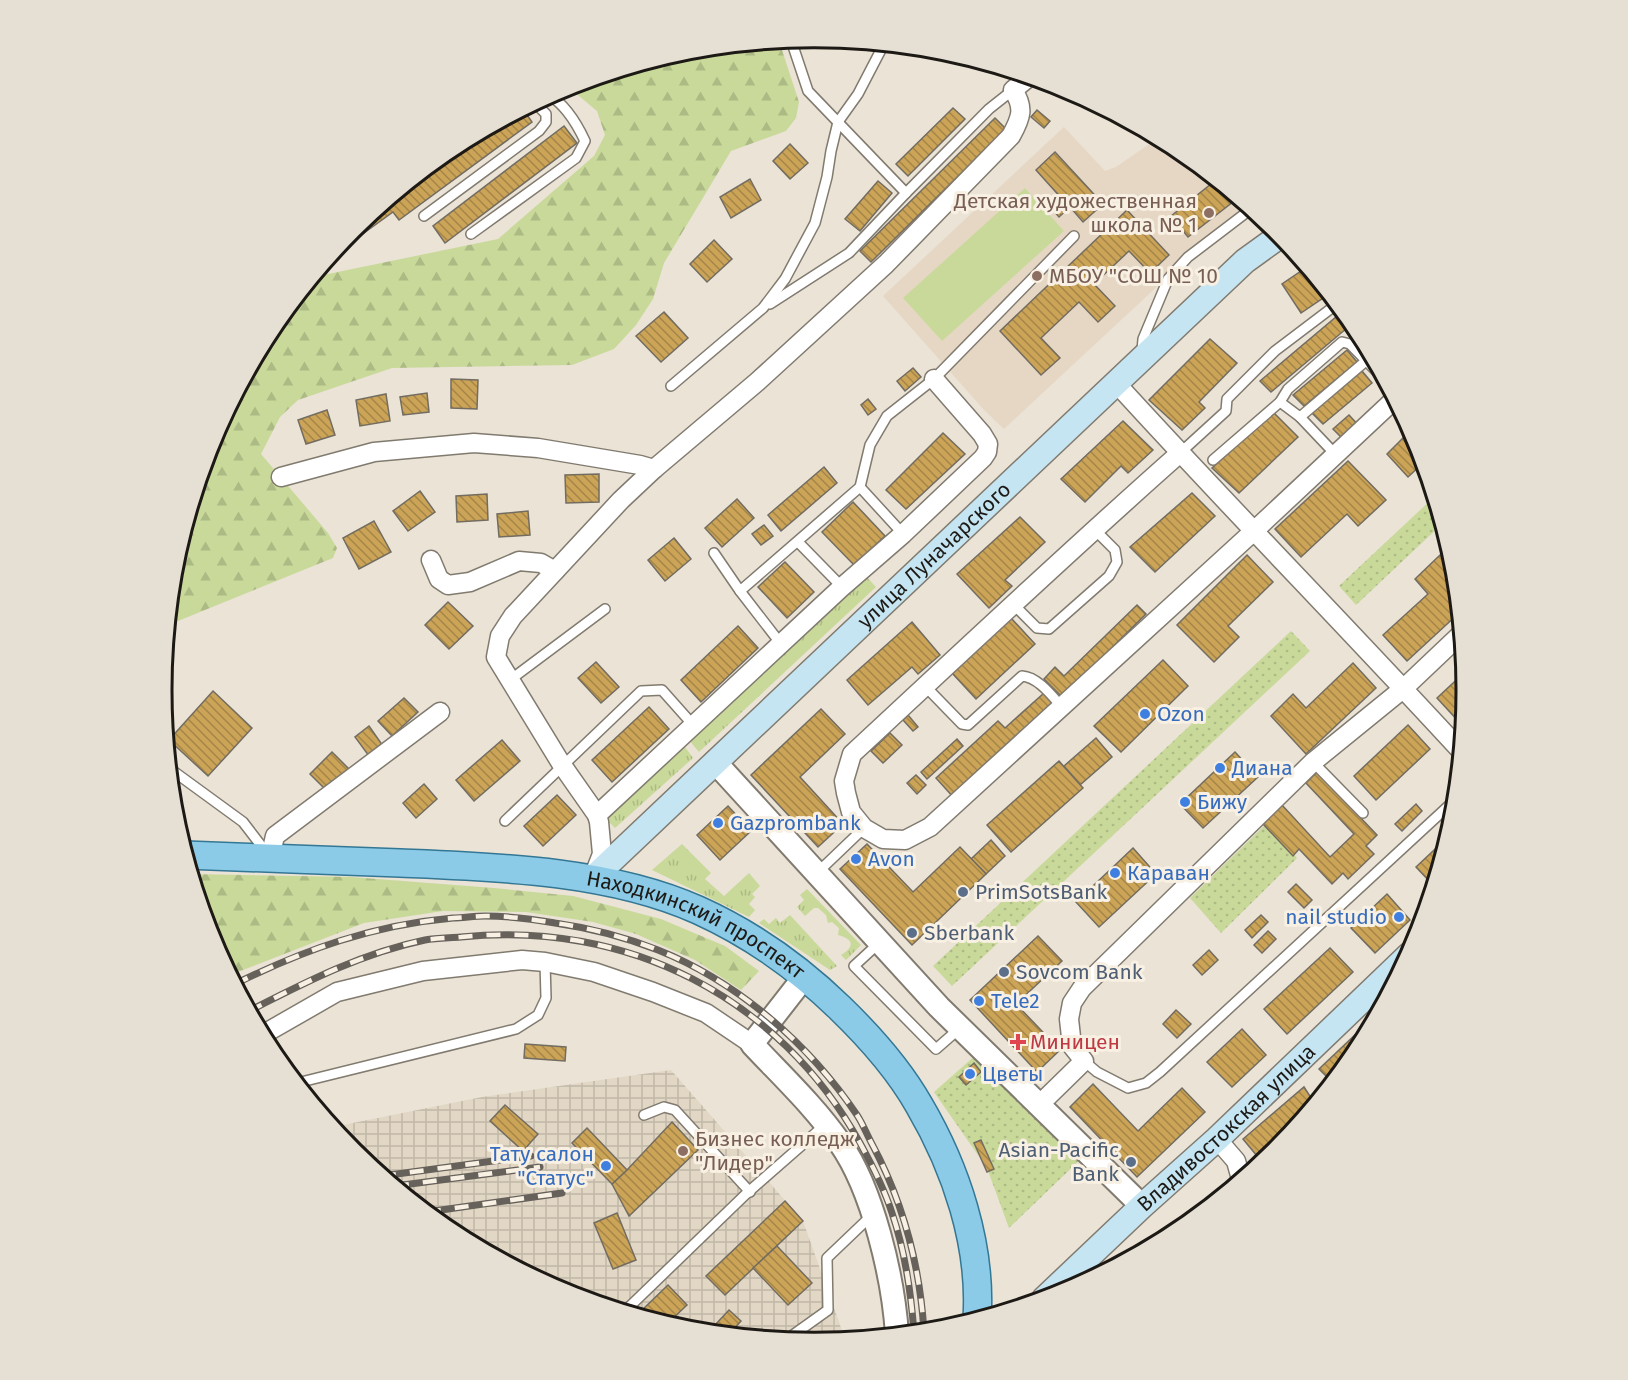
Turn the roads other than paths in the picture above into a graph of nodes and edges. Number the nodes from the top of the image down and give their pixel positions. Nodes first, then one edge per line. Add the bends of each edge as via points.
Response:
1 (794, 48) edge
2 (880, 51) edge
3 (1022, 83) edge
4 (1013, 90) junction
5 (558, 101) edge
6 (541, 109) edge
7 (838, 122) junction
8 (906, 193) junction
9 (1244, 214) edge
10 (424, 216) dead end
11 (471, 234) dead end
12 (1074, 236) dead end
13 (1273, 241) edge
14 (763, 308) junction
15 (1330, 309) edge
16 (1358, 349) edge
17 (1141, 359) junction
18 (1364, 359) edge
19 (934, 379) junction
20 (1116, 382) junction
21 (670, 386) dead end
22 (1280, 402) junction
23 (1389, 405) edge
24 (1300, 417) junction
25 (1180, 453) junction
26 (1336, 455) junction
27 (1213, 460) dead end
28 (654, 469) junction
29 (280, 477) dead end
30 (860, 487) junction
31 (1094, 529) junction
32 (1254, 530) junction
33 (903, 534) junction
34 (798, 542) junction
35 (714, 553) dead end
36 (431, 560) dead end
37 (555, 571) junction
38 (842, 587) junction
39 (740, 591) junction
40 (1014, 605) junction
41 (605, 609) dead end
42 (1454, 640) edge
43 (781, 644) junction
44 (510, 681) junction
45 (925, 686) junction
46 (1404, 688) junction
47 (1062, 707) junction
48 (440, 712) dead end
49 (694, 726) junction
50 (1454, 743) edge
51 (715, 762) junction
52 (1313, 762) junction
53 (562, 765) junction
54 (177, 774) edge
55 (1445, 809) edge
56 (1363, 813) dead end
57 (597, 815) junction
58 (505, 821) dead end
59 (864, 828) junction
60 (194, 855) edge
61 (270, 858) junction
62 (816, 874) junction
63 (592, 879) junction
64 (879, 943) junction
65 (545, 962) junction
66 (1391, 973) edge
67 (805, 976) junction
68 (960, 1028) junction
69 (270, 1030) edge
70 (752, 1044) junction
71 (1084, 1061) junction
72 (305, 1081) edge
73 (1039, 1105) junction
74 (644, 1115) dead end
75 (826, 1124) junction
76 (1217, 1139) junction
77 (1239, 1171) edge
78 (750, 1192) junction
79 (1142, 1206) junction
80 (873, 1214) junction
81 (1062, 1282) edge
82 (631, 1305) edge
83 (977, 1311) edge
84 (897, 1327) edge
85 (798, 1332) edge

1 - 7 lane via 808,91
2 - 7 lane
3 - 4 street
4 - 8 lane
4 - 28 street via 1021,111 1011,136 886,264 757,382
5 - 11 lane via 585,141 576,158
6 - 10 lane via 546,122 539,131
7 - 8 lane
7 - 14 lane via 815,223 785,279
8 - 14 lane via 849,253
9 - 17 lane via 1188,257 1167,279 1143,339
12 - 19 lane
13 - 17 main road, улица Луначарского via 1245,261
14 - 21 lane
15 - 25 lane via 1275,351 1227,399 1226,411
16 - 22 lane via 1342,342 1288,389
17 - 20 main road, улица Луначарского
18 - 24 lane
19 - 30 lane via 887,416 870,445
19 - 33 street via 982,434 988,444 987,452
20 - 25 street
20 - 51 main road, улица Луначарского
22 - 24 lane
22 - 27 lane
23 - 26 street
24 - 26 lane
25 - 31 street
25 - 32 street
26 - 32 street
28 - 29 street via 538,448 474,443 374,452
28 - 37 street
30 - 33 lane
30 - 34 lane
31 - 40 street
31 - 40 lane via 1115,550 1117,562 1109,576 1049,629 1037,628
32 - 46 street
32 - 47 street
33 - 38 street
34 - 38 lane
34 - 39 lane
35 - 39 lane
36 - 37 street via 439,579 448,585 470,582 519,561 541,563
37 - 44 street via 500,636 496,657
38 - 43 street
39 - 43 lane
40 - 45 street
41 - 44 lane
42 - 46 street
43 - 49 street
44 - 53 street
45 - 47 lane via 962,724 968,724 1022,676 1036,681
45 - 59 street via 852,754 844,781 851,812
46 - 50 street
46 - 52 street
47 - 59 street via 930,827 904,840 883,839
48 - 61 street via 275,836
49 - 53 lane via 662,690 641,691
49 - 57 street
51 - 62 street
51 - 63 main road, улица Луначарского
52 - 56 lane
52 - 71 street via 1082,988 1072,1003 1069,1020 1072,1046
53 - 57 street
53 - 58 lane
54 - 61 lane via 243,822
55 - 71 lane via 1146,1083 1128,1088
57 - 63 street via 602,854
59 - 62 lane
60 - 61 main road, Находкинский проспект
61 - 63 main road, Находкинский проспект via 475,866
62 - 64 street
63 - 67 main road, Находкинский проспект via 697,909 753,939
64 - 68 street
64 - 68 lane via 854,966 936,1049
65 - 69 street via 522,960 423,971 337,992
65 - 70 street via 594,972 674,1000 706,1013
65 - 72 lane via 546,998 538,1015 516,1029
66 - 76 main road, Владивостокская улица
67 - 70 street
67 - 83 main road, Находкинский проспект via 883,1052 933,1128 960,1196 972,1241
68 - 73 street
70 - 75 street
71 - 73 street
73 - 79 street
74 - 78 lane via 663,1107 675,1110
75 - 78 lane
75 - 80 street via 858,1174
76 - 77 street via 1236,1161
76 - 79 main road, Владивостокская улица
78 - 82 lane
79 - 81 main road, Владивостокская улица
80 - 84 street via 887,1265
80 - 85 lane via 827,1258 828,1310

